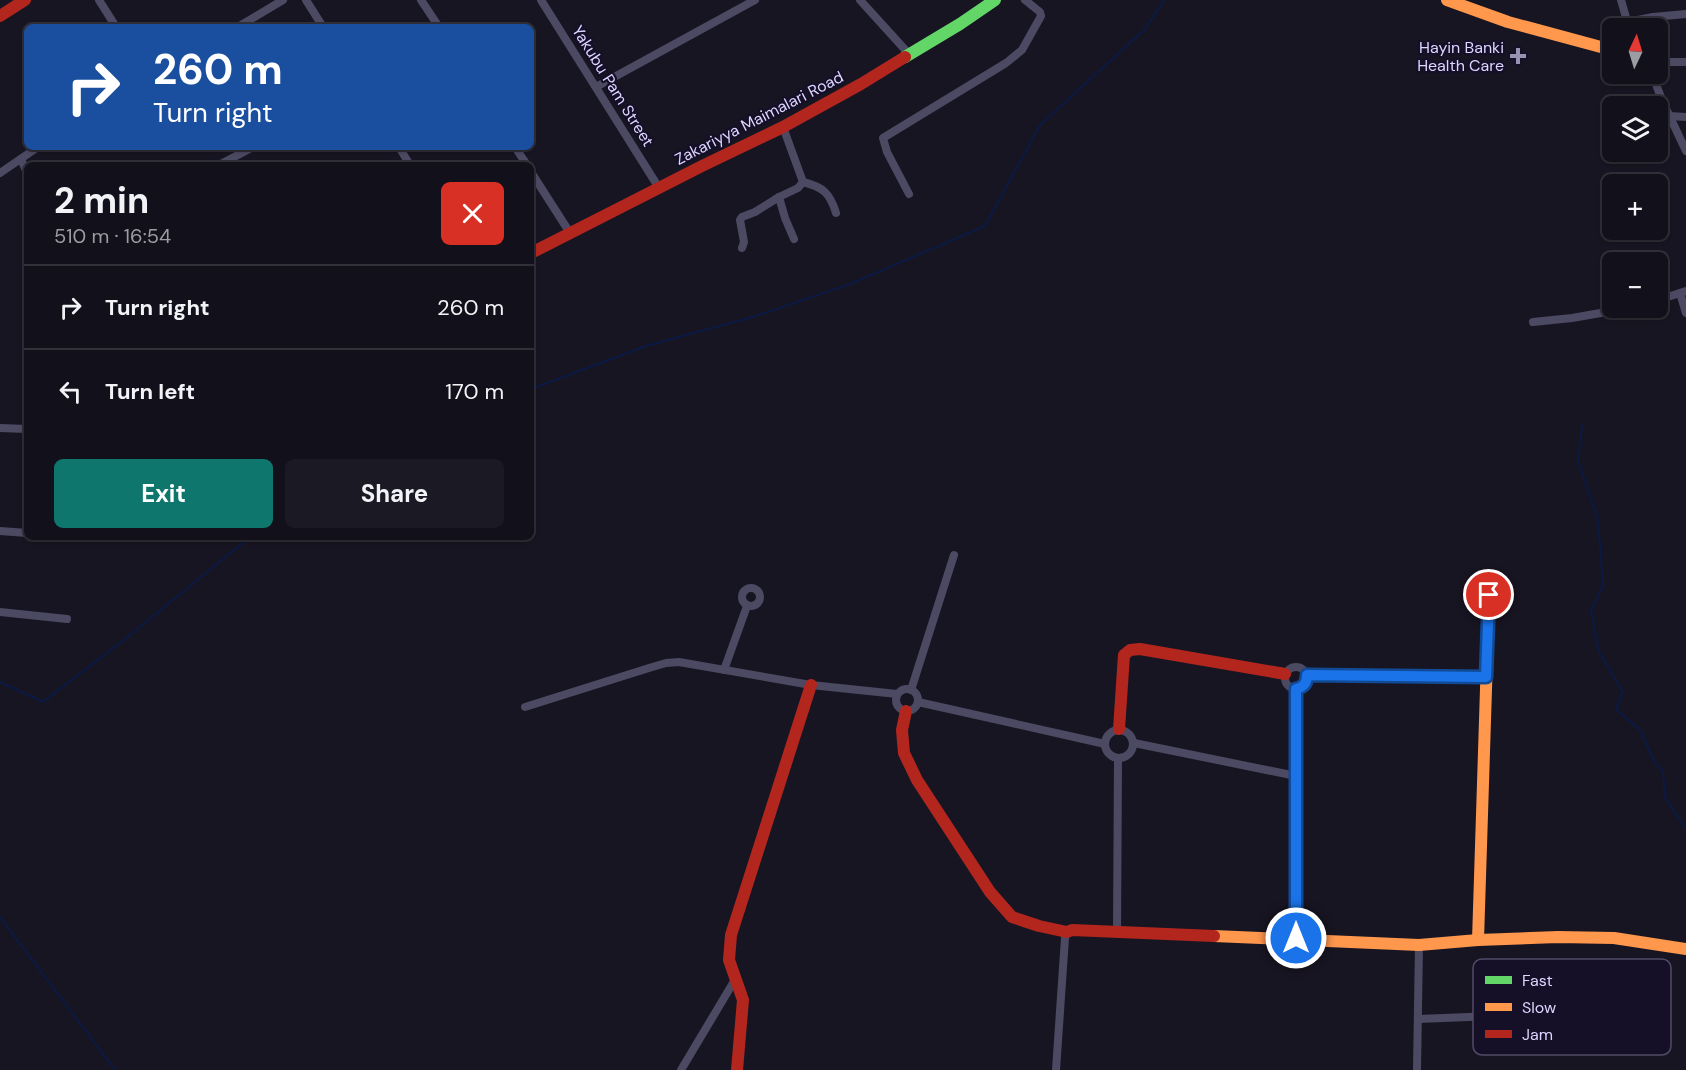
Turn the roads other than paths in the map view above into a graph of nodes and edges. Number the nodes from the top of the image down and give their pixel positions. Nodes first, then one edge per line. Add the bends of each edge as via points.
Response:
1 (10, 0) edge
2 (25, 0) edge
3 (99, 0) edge
4 (283, 0) edge
5 (306, 0) edge
6 (422, 0) edge
7 (541, 0) edge
8 (755, 0) edge
9 (860, 0) edge
10 (995, 0) edge
11 (1024, 0) edge
12 (1447, 0) edge
13 (1621, 0) edge
14 (0, 7) edge
15 (1686, 14) edge
16 (0, 16) edge
17 (1627, 18) edge
18 (1648, 18) edge
19 (114, 24) edge
20 (243, 24) edge
21 (321, 24) edge
22 (437, 24) edge
23 (1602, 48) edge
24 (909, 54) junction
25 (1668, 62) edge
26 (1686, 62) edge
27 (1656, 84) edge
28 (596, 87) junction
29 (1669, 116) junction
30 (1686, 117) edge
31 (783, 127) junction
32 (34, 150) edge
33 (247, 150) edge
34 (1686, 151) edge
35 (21, 159) junction
36 (225, 162) edge
37 (24, 166) edge
38 (0, 173) edge
39 (534, 177) edge
40 (803, 183) junction
41 (659, 188) junction
42 (909, 194) dead end
43 (779, 197) junction
44 (836, 213) dead end
45 (570, 233) junction
46 (794, 239) dead end
47 (742, 248) dead end
48 (534, 251) edge
49 (1683, 292) edge
50 (1668, 297) edge
51 (1602, 313) edge
52 (1686, 313) edge
53 (1533, 322) dead end
54 (0, 428) edge
55 (24, 429) edge
56 (0, 531) edge
57 (24, 532) edge
58 (954, 555) dead end
59 (1489, 595) dead end
60 (747, 606) dead end
61 (0, 612) edge
62 (67, 619) dead end
63 (724, 670) junction
64 (1285, 674) junction
65 (1307, 675) junction
66 (1486, 677) junction
67 (811, 685) junction
68 (1296, 689) junction
69 (911, 690) junction
70 (897, 694) junction
71 (918, 702) junction
72 (525, 707) dead end
73 (906, 711) junction
74 (1119, 729) junction
75 (1134, 743) junction
76 (1105, 744) junction
77 (1118, 758) junction
78 (1296, 776) junction
79 (1117, 931) junction
80 (1067, 932) junction
81 (1296, 938) junction
82 (1478, 940) junction
83 (1419, 945) junction
84 (1686, 949) edge
85 (736, 977) junction
86 (1473, 1017) edge
87 (1418, 1019) junction
88 (681, 1070) edge
89 (737, 1070) edge
90 (1056, 1070) edge
91 (1417, 1070) edge

1 - 14 main road
2 - 16 main road
3 - 19 street
4 - 20 street
5 - 21 street
6 - 22 street
7 - 28 street, Yakubu Pam Street
8 - 28 street
9 - 24 street
10 - 24 main road, Zakariyya Maimalari Road
11 - 42 street via 1041,16 1022,50 883,138
12 - 23 main road via 1521,27
13 - 17 street
15 - 18 street
24 - 31 main road, Zakariyya Maimalari Road
25 - 26 street
27 - 29 street
28 - 41 street, Yakubu Pam Street
29 - 30 street
29 - 34 street
31 - 40 street
31 - 41 main road, Zakariyya Maimalari Road
32 - 35 street
33 - 36 street
35 - 37 street
35 - 38 street
39 - 45 street
40 - 43 street
40 - 44 street via 823,190
41 - 45 main road, Zakariyya Maimalari Road
43 - 46 street
43 - 47 street via 742,217
45 - 48 main road, Zakariyya Maimalari Road
49 - 50 street
49 - 52 street
51 - 53 street
54 - 55 street
56 - 57 street
58 - 69 street
59 - 66 main road
60 - 63 street
61 - 62 street
63 - 67 street
63 - 72 street via 666,663
64 - 65 street via 1296,667
64 - 68 street via 1289,687
64 - 74 main road via 1130,650 1124,655
65 - 66 street
65 - 68 street via 1307,682
66 - 82 main road
67 - 70 street
67 - 85 main road via 731,935 729,960
68 - 78 street
69 - 70 street
69 - 71 street
70 - 73 street via 896,703
71 - 73 street
71 - 76 street
73 - 80 main road via 902,730 904,753 917,780 990,892 1012,917
74 - 75 street via 1129,733
74 - 76 street via 1106,736
75 - 77 street via 1129,754
75 - 78 street
76 - 77 street via 1108,753
77 - 79 street
78 - 81 street
79 - 80 main road
79 - 81 main road
80 - 90 street
81 - 83 main road
82 - 83 main road
82 - 84 main road via 1614,938
83 - 87 street
85 - 88 street
85 - 89 main road via 743,1000
86 - 87 street
87 - 91 street

